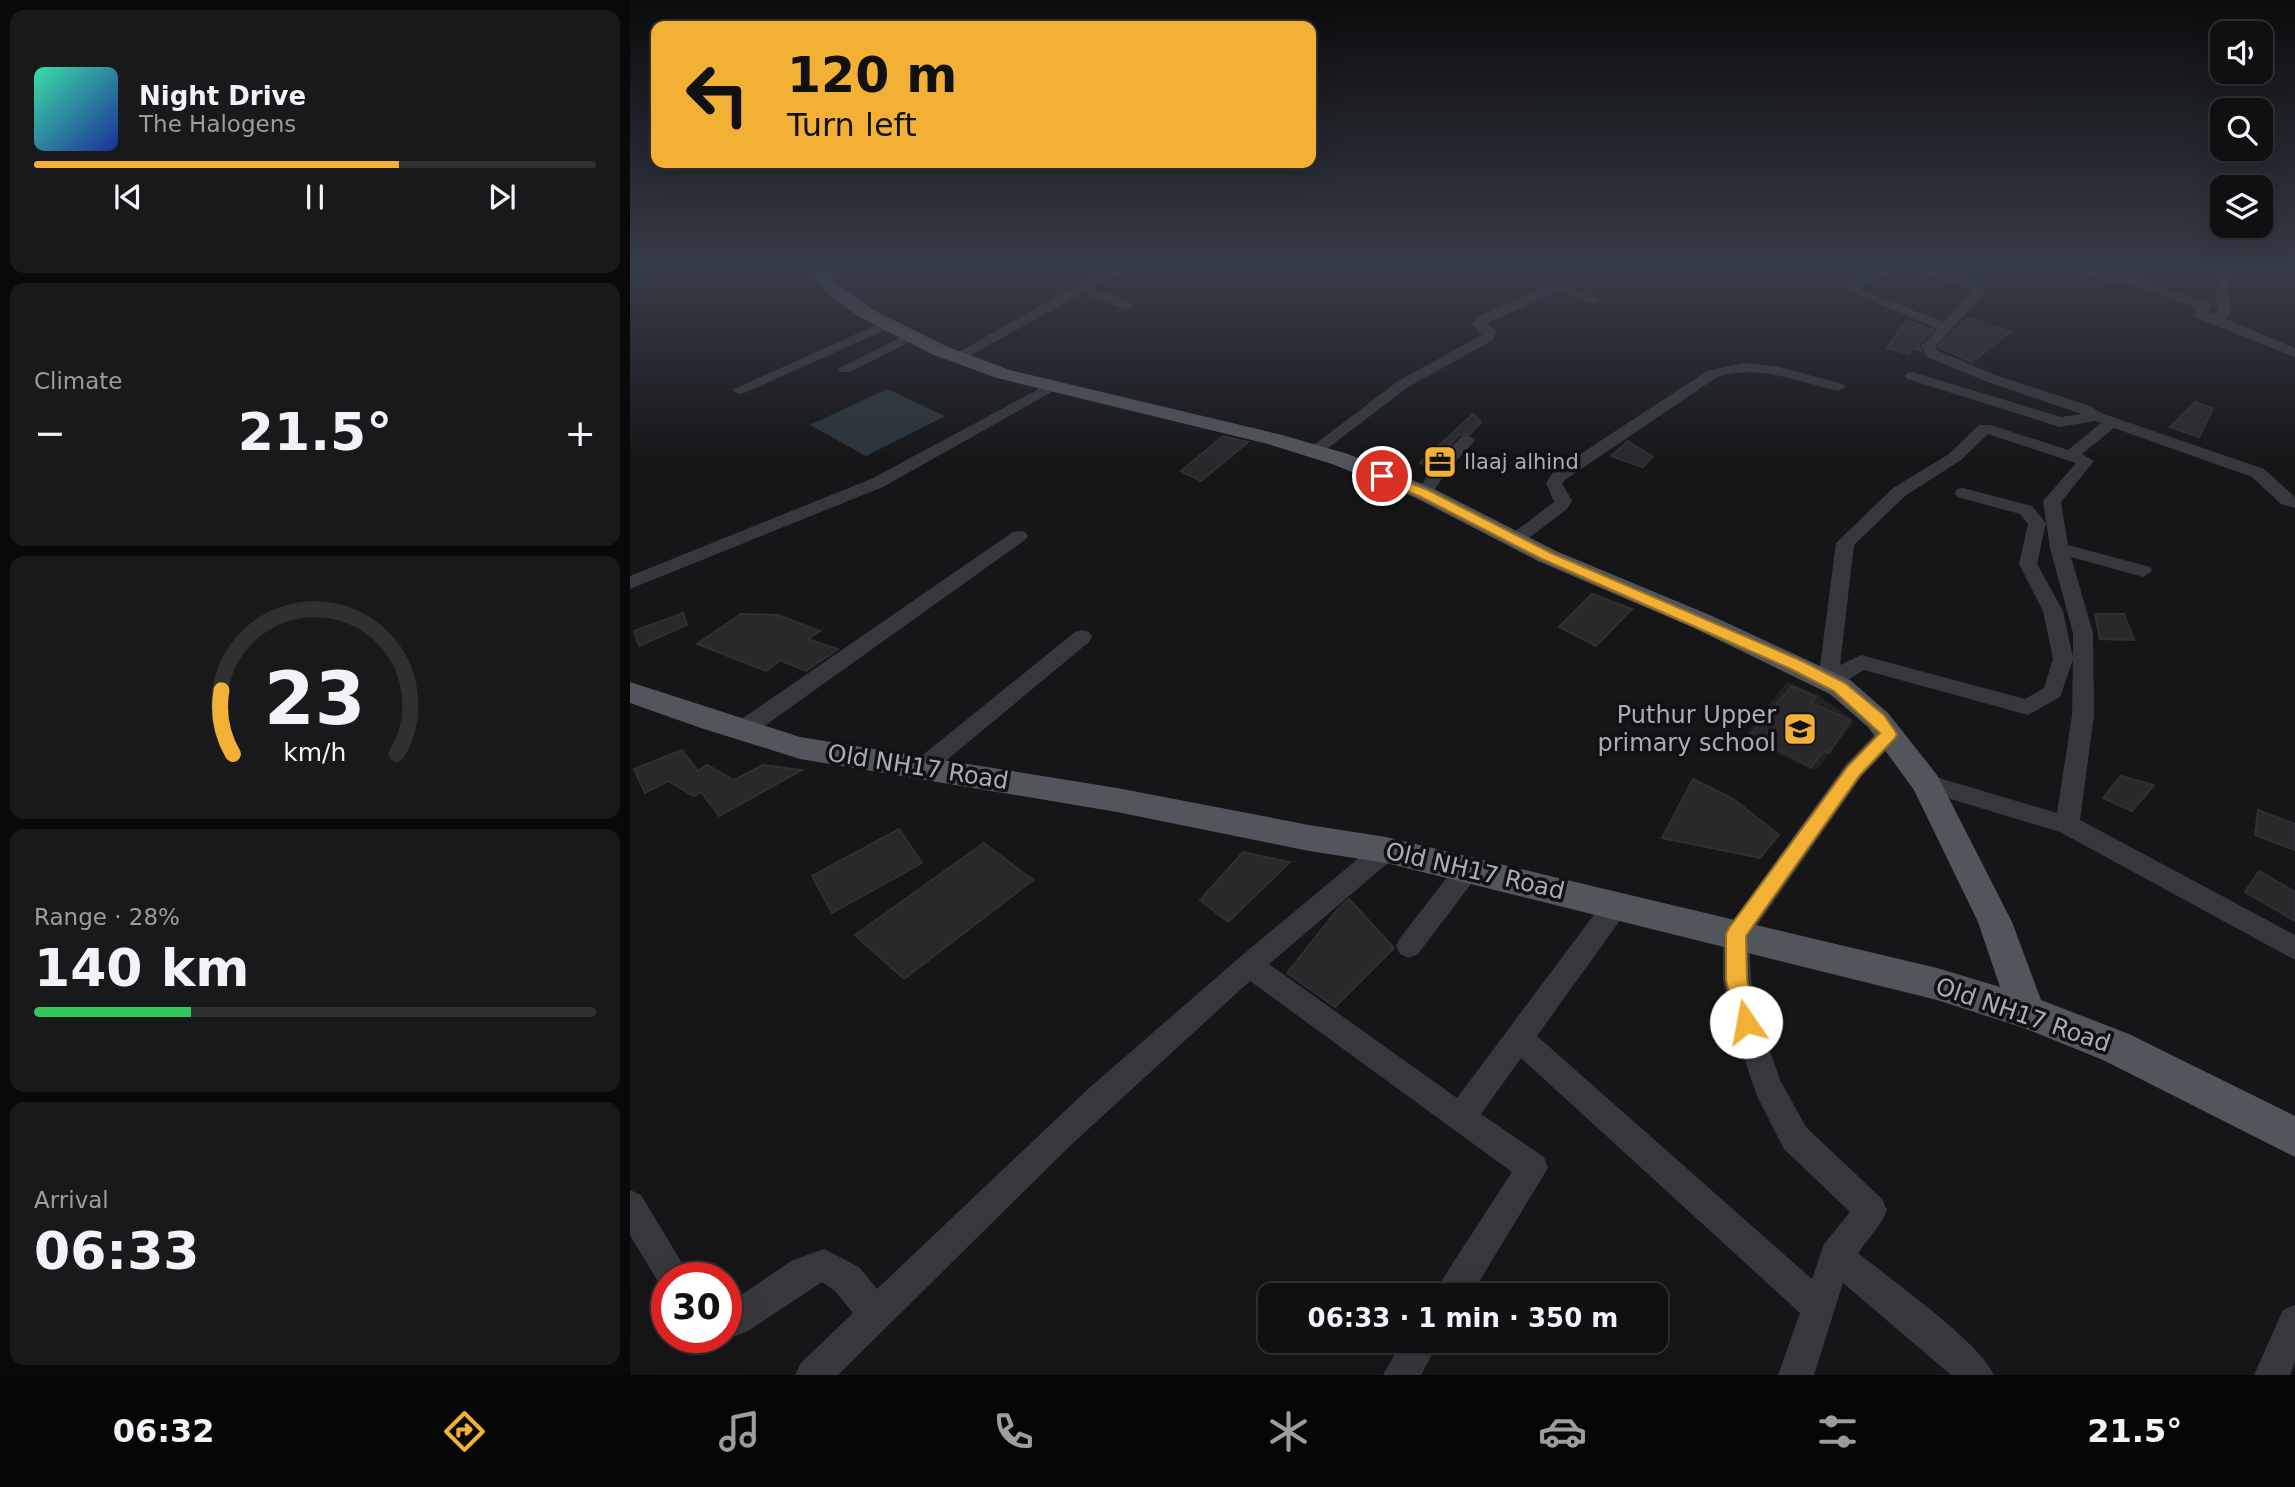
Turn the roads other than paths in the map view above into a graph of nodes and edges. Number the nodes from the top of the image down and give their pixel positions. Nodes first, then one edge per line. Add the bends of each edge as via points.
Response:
1 (864, 334) edge
2 (907, 334) edge
3 (998, 334) edge
4 (1489, 334) edge
5 (1939, 334) edge
6 (2250, 334) edge
7 (911, 336) junction
8 (2295, 353) edge
9 (957, 357) junction
10 (845, 369) dead end
11 (1912, 376) dead end
12 (1052, 386) junction
13 (1838, 387) dead end
14 (739, 390) dead end
15 (2096, 416) junction
16 (2112, 422) junction
17 (1467, 440) dead end
18 (1314, 451) junction
19 (2070, 456) junction
20 (1424, 493) junction
21 (1963, 493) dead end
22 (2295, 503) edge
23 (1019, 536) dead end
24 (1515, 540) junction
25 (2059, 548) junction
26 (2143, 571) dead end
27 (630, 583) edge
28 (1082, 638) dead end
29 (1828, 681) junction
30 (630, 692) edge
31 (741, 731) junction
32 (1889, 734) junction
33 (922, 768) junction
34 (1926, 783) junction
35 (2067, 825) junction
36 (1386, 850) junction
37 (1468, 869) junction
38 (1617, 904) junction
39 (1736, 934) junction
40 (1409, 946) dead end
41 (2295, 948) edge
42 (1249, 965) junction
43 (2027, 1012) junction
44 (1520, 1039) junction
45 (1460, 1118) junction
46 (2295, 1137) edge
47 (630, 1206) edge
48 (1836, 1256) junction
49 (665, 1262) edge
50 (1460, 1283) edge
51 (1818, 1307) junction
52 (875, 1314) junction
53 (742, 1315) edge
54 (2295, 1322) edge
55 (1415, 1353) edge
56 (813, 1375) edge
57 (1401, 1375) edge
58 (1796, 1375) edge
59 (1976, 1375) edge
60 (2273, 1375) edge

1 - 14 street
2 - 7 main road
3 - 9 street
4 - 18 street via 1403,384
5 - 15 street via 1928,346 1932,354
6 - 8 street
7 - 9 main road
7 - 10 street
9 - 12 main road
11 - 15 street via 2060,422
12 - 18 main road
12 - 27 street via 877,483
13 - 24 street via 1757,368 1712,374 1559,476 1554,483 1561,505
15 - 16 street
16 - 19 street
16 - 22 street via 2258,473
17 - 20 street
18 - 20 main road
19 - 25 street via 2086,461 2052,501
19 - 29 street via 1984,428 1955,457 1899,492 1845,543
20 - 24 main road
21 - 29 street via 2026,510 2037,523 2028,564 2053,611 2063,659 2053,692 2028,707 1861,662
23 - 31 street
24 - 29 main road
25 - 26 street
25 - 35 street via 2083,633 2083,715
28 - 33 street
29 - 32 main road
30 - 31 main road, Old NH17 Road
31 - 33 main road, Old NH17 Road via 800,748
32 - 34 main road
32 - 39 street via 1854,770
33 - 36 main road, Old NH17 Road
34 - 35 street
34 - 43 main road via 1995,922
35 - 41 street
36 - 37 main road, Old NH17 Road
36 - 42 street
37 - 38 main road, Old NH17 Road
37 - 40 street
38 - 39 main road, Old NH17 Road
38 - 44 street
39 - 43 main road, Old NH17 Road via 1937,984
39 - 48 street via 1737,980 1767,1086 1796,1138 1871,1210
42 - 45 street
42 - 52 street via 1071,1125
43 - 46 main road, Old NH17 Road via 2116,1047
44 - 45 street
44 - 51 street
45 - 50 street via 1533,1168
47 - 49 street
48 - 51 street
48 - 59 street
51 - 58 street
52 - 53 street via 847,1279 824,1265 803,1272
52 - 56 street
54 - 60 street
55 - 57 street

